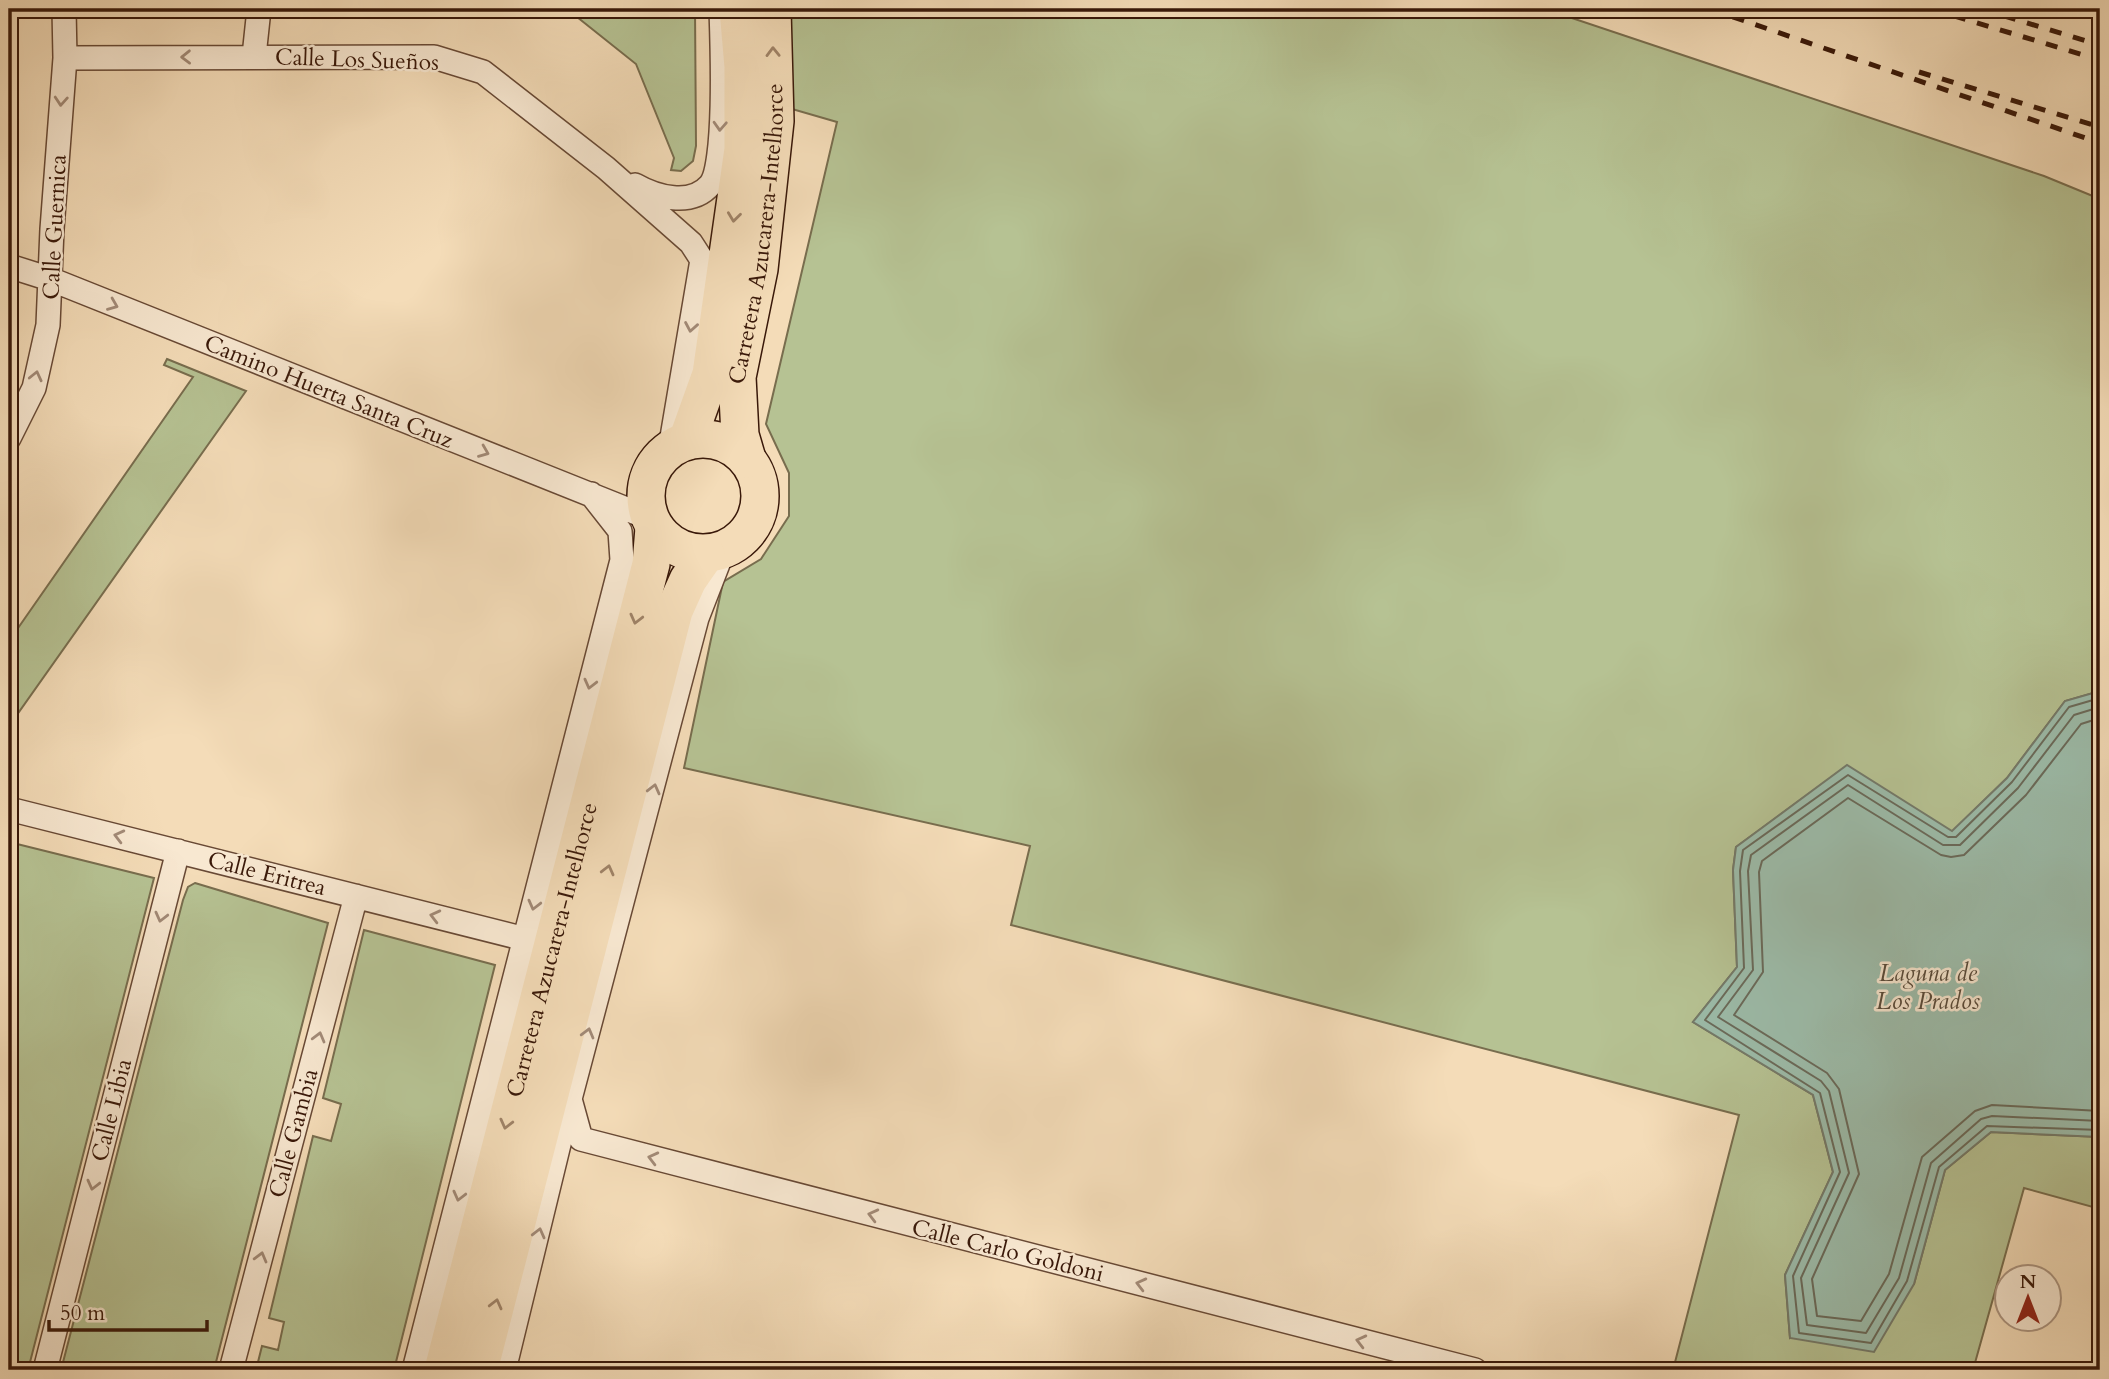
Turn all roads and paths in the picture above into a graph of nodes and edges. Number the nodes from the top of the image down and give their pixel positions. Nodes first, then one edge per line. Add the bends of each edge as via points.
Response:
1 (64, 9) edge
2 (259, 9) edge
3 (721, 9) edge
4 (738, 9) edge
5 (772, 9) edge
6 (254, 56) junction
7 (65, 58) junction
8 (606, 168) junction
9 (9, 265) edge
10 (50, 279) junction
11 (9, 438) edge
12 (679, 445) junction
13 (747, 459) junction
14 (591, 494) junction
15 (652, 523) junction
16 (714, 552) junction
17 (613, 594) junction
18 (9, 808) edge
19 (178, 851) junction
20 (356, 895) junction
21 (525, 939) junction
22 (570, 1099) junction
23 (45, 1370) edge
24 (231, 1370) edge
25 (414, 1370) edge
26 (443, 1370) edge
27 (480, 1370) edge
28 (504, 1370) edge
29 (1475, 1370) edge

1 - 7 street, Calle Guernica
2 - 6 street
3 -> 8 street via 718,167 711,185 684,197 661,197
4 -> 12 main road, Carretera Azucarera-Intelhorce via 743,149 711,374
13 -> 5 main road, Carretera Azucarera-Intelhorce via 738,422 737,377 759,269 775,121
6 -> 7 street, Calle Los Sueños
6 - 8 street, Calle Los Sueños via 434,57 482,72
7 -> 10 street, Calle Guernica
8 -> 12 street, Calle Los Sueños via 691,243 702,260
9 - 10 street, Camino Huerta Santa Cruz
11 -> 10 street, Calle Guernica via 34,388 48,325
10 -> 14 street, Camino Huerta Santa Cruz
12 - 13 main road via 720,441
12 - 15 main road via 658,460 646,488
13 - 16 main road via 757,475 759,512 739,542
14 - 15 street, Camino Huerta Santa Cruz
14 - 17 street, Carretera Azucarera-Intelhorce via 620,531 622,560
15 - 16 main road via 677,548
15 - 17 street, Carretera Azucarera-Intelhorce via 626,580
15 -> 26 main road, Carretera Azucarera-Intelhorce via 651,564
22 -> 16 street
27 -> 16 main road, Carretera Azucarera-Intelhorce via 674,611 688,580
17 -> 21 street, Carretera Azucarera-Intelhorce
19 -> 18 street, Calle Eritrea
19 - 20 street, Calle Eritrea
19 -> 23 street, Calle Libia
21 -> 20 street, Calle Eritrea
24 -> 20 street, Calle Gambia
21 -> 25 street, Carretera Azucarera-Intelhorce
28 -> 22 street
29 -> 22 street, Calle Carlo Goldoni via 581,1139

